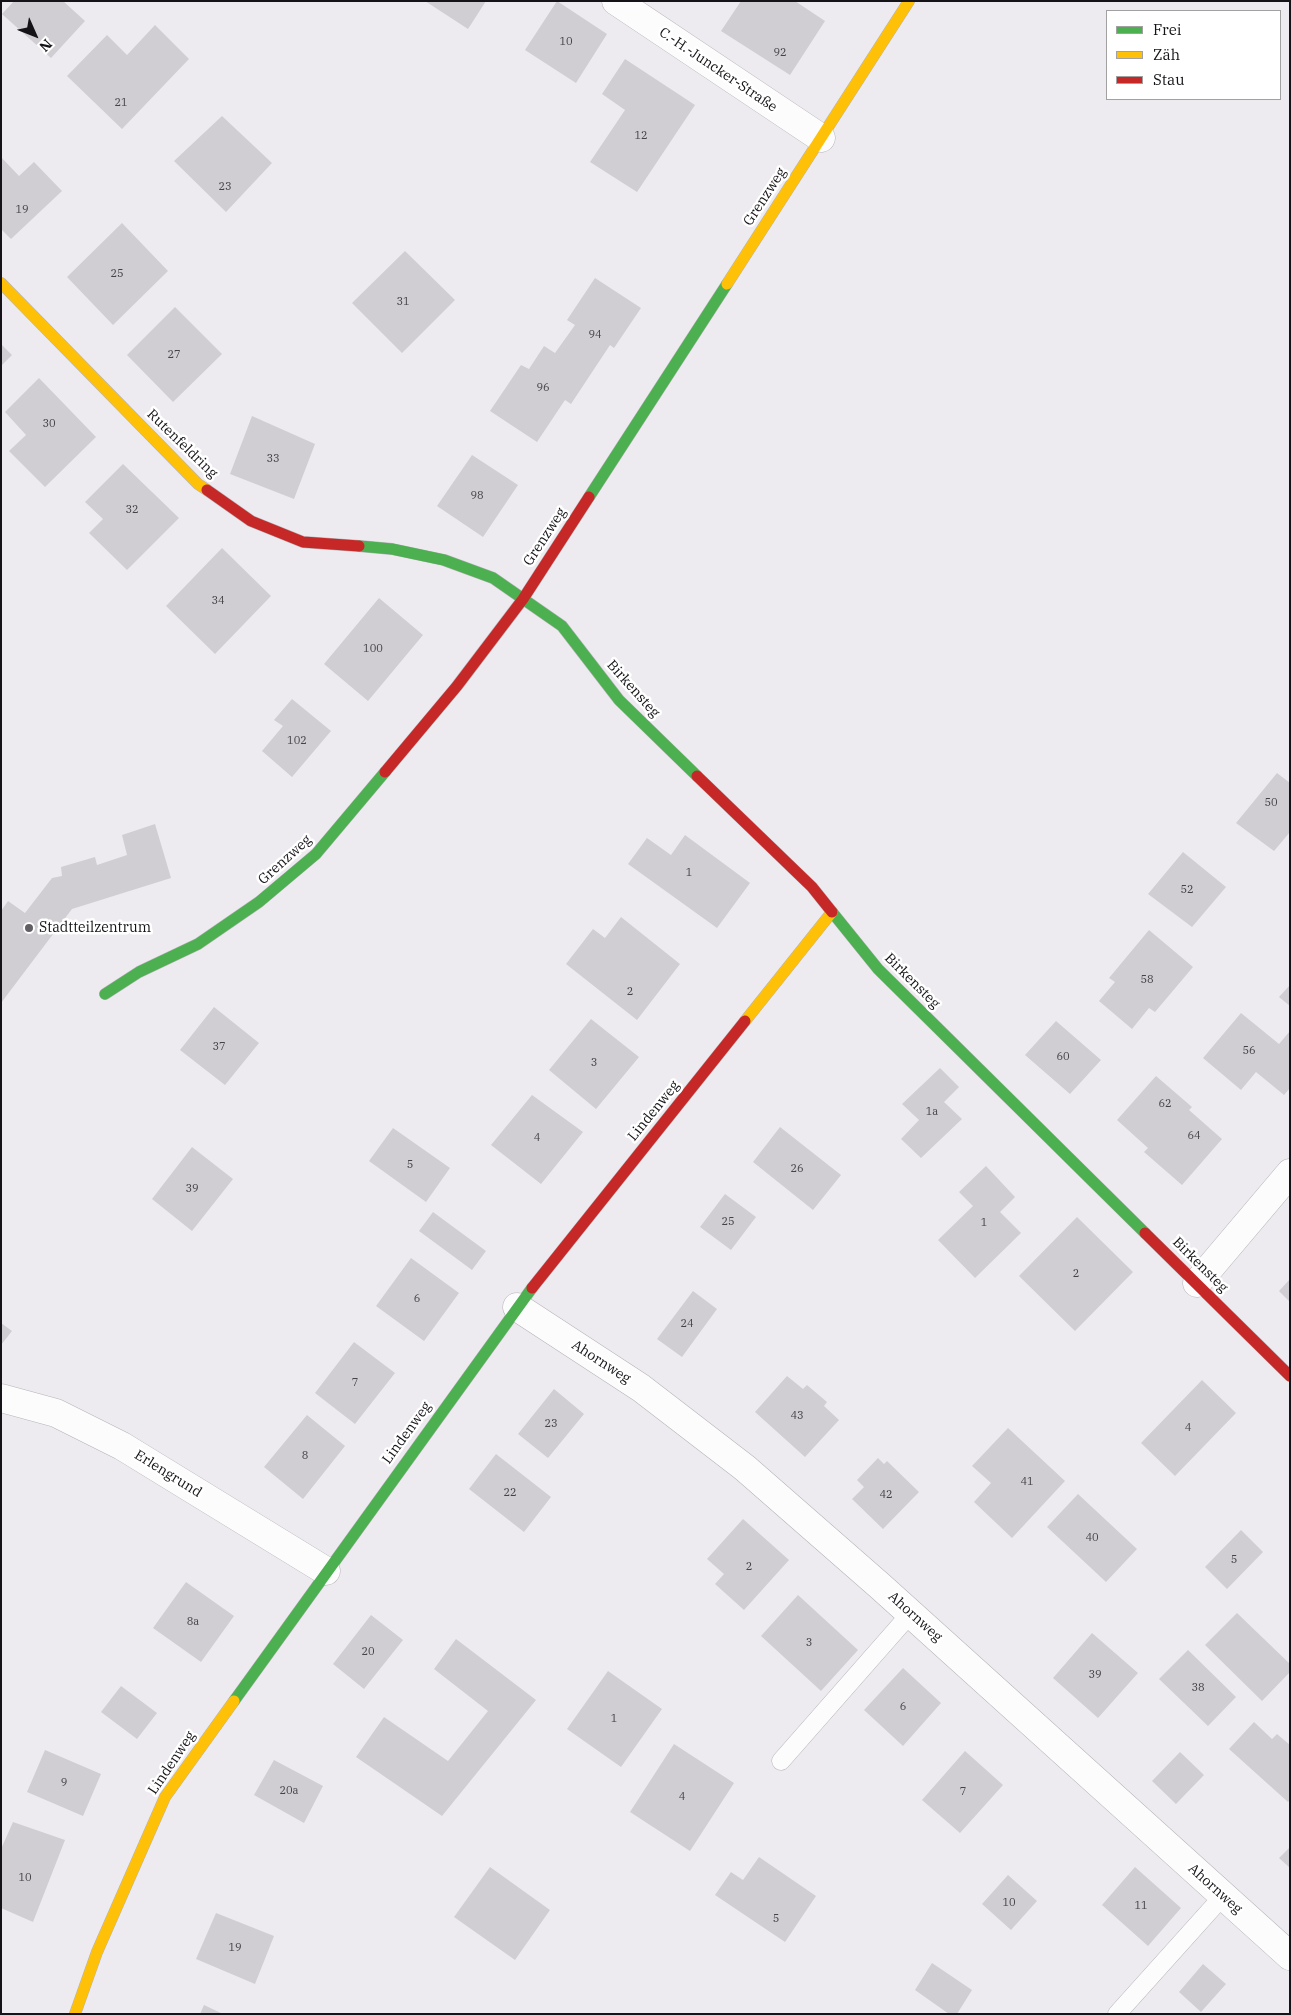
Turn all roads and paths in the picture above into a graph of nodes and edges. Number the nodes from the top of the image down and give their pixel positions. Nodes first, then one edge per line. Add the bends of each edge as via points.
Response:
1 (616, 1) edge
2 (909, 1) edge
3 (821, 138) junction
4 (1, 283) edge
5 (523, 599) junction
6 (832, 912) junction
7 (105, 994) dead end
8 (1290, 1172) edge
9 (1196, 1283) junction
10 (517, 1307) junction
11 (1290, 1376) edge
12 (1, 1398) edge
13 (326, 1571) junction
14 (911, 1614) junction
15 (782, 1761) dead end
16 (1223, 1896) junction
17 (1290, 1956) edge
18 (75, 2014) edge
19 (1117, 2014) edge

1 - 3 street, C.-H.-Juncker-Straße
2 - 3 street, Grenzweg
3 - 5 street, Grenzweg
4 - 5 street, Rutenfeldring via 198,484 251,521 303,542 392,549 444,560 493,578
5 - 6 street, Birkensteg via 562,626 619,700 812,888
5 - 7 street, Grenzweg via 457,686 316,854 259,902 198,944 139,972
6 - 9 street, Birkensteg via 878,969
6 - 10 street, Lindenweg
8 - 9 street
9 - 11 street, Birkensteg
10 - 13 street, Lindenweg
10 - 14 street, Ahornweg via 641,1388 745,1468
12 - 13 street, Erlengrund via 56,1413 122,1446
13 - 18 street, Lindenweg via 165,1797 97,1952
14 - 15 lane
14 - 16 street, Ahornweg
16 - 17 street, Ahornweg
16 - 19 lane

